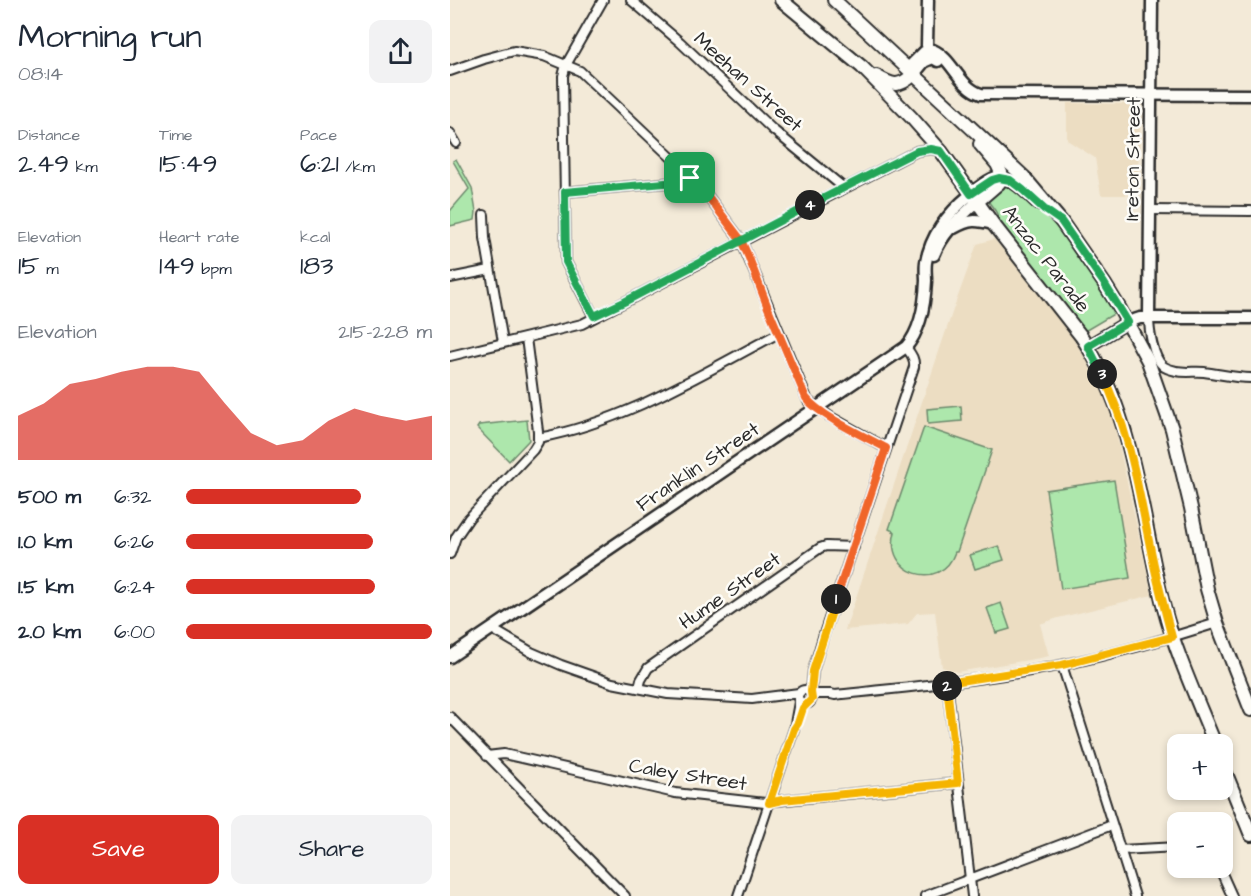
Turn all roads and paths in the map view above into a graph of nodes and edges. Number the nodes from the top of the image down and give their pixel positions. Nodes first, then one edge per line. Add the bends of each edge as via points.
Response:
1 (603, 0) edge
2 (631, 0) edge
3 (781, 0) edge
4 (834, 0) edge
5 (928, 0) edge
6 (1152, 0) edge
7 (930, 54) junction
8 (566, 65) junction
9 (862, 67) junction
10 (450, 71) edge
11 (911, 71) junction
12 (895, 85) junction
13 (1151, 94) junction
14 (1251, 95) edge
15 (957, 114) junction
16 (911, 117) junction
17 (450, 133) edge
18 (921, 138) junction
19 (456, 143) dead end
20 (917, 151) junction
21 (941, 151) junction
22 (690, 178) junction
23 (1001, 178) junction
24 (844, 188) junction
25 (565, 192) junction
26 (974, 198) junction
27 (1150, 210) junction
28 (1251, 211) edge
29 (484, 215) dead end
30 (1061, 221) junction
31 (993, 224) junction
32 (946, 233) junction
33 (741, 240) junction
34 (490, 270) junction
35 (450, 278) edge
36 (926, 280) junction
37 (594, 316) junction
38 (1149, 317) junction
39 (1251, 318) edge
40 (1128, 322) junction
41 (779, 333) junction
42 (526, 338) junction
43 (503, 342) junction
44 (1088, 346) junction
45 (906, 347) junction
46 (450, 356) edge
47 (1251, 378) edge
48 (817, 408) junction
49 (538, 438) junction
50 (886, 448) junction
51 (854, 547) junction
52 (450, 554) edge
53 (1216, 623) junction
54 (492, 629) junction
55 (1172, 637) junction
56 (450, 657) edge
57 (1062, 665) junction
58 (947, 683) junction
59 (639, 688) junction
60 (805, 697) junction
61 (1251, 710) edge
62 (450, 717) edge
63 (1211, 734) edge
64 (487, 756) junction
65 (958, 783) junction
66 (1233, 791) edge
67 (769, 803) junction
68 (1112, 825) junction
69 (1251, 835) edge
70 (1167, 848) edge
71 (1120, 850) junction
72 (1224, 878) edge
73 (969, 879) junction
74 (625, 896) edge
75 (738, 896) edge
76 (925, 896) edge
77 (972, 896) edge
78 (1135, 896) edge
79 (1232, 896) edge

1 - 8 street
2 - 24 street, Meehan Street via 772,129
3 - 9 main road, Anzac Parade
4 - 11 main road, Anzac Parade
5 - 7 street
6 - 13 street, Ireton Street
7 - 11 street via 919,56
7 - 13 street via 937,51 971,89 981,94
8 - 10 street via 514,51
8 - 22 street via 580,71 605,93
8 - 25 street via 562,75
9 - 12 main road
9 - 16 main road, Anzac Parade
11 - 12 main road via 899,77
11 - 15 main road, Anzac Parade
12 - 16 main road
13 - 14 street
13 - 27 street, Ireton Street
15 - 23 main road via 1000,168
15 - 30 main road, Anzac Parade via 1024,177
16 - 18 main road, Anzac Parade
17 - 19 street
18 - 20 street
18 - 21 main road, Anzac Parade
20 - 21 street
20 - 24 street
21 - 26 main road, Anzac Parade
22 - 25 street
22 - 33 street
23 - 26 main road
23 - 30 main road via 1016,184
24 - 33 street
25 - 37 street via 566,262
26 - 31 main road, Anzac Parade
26 - 32 street, Franklin Street
26 - 36 street, Franklin Street via 946,218 934,237 926,261
27 - 28 street
27 - 38 street, Ireton Street
29 - 34 street
30 - 40 main road, Anzac Parade
31 - 32 street via 973,220
31 - 44 main road, Anzac Parade
32 - 36 street, Franklin Street
33 - 37 street
33 - 41 street
34 - 35 street
34 - 43 street
36 - 45 street, Franklin Street via 915,336
37 - 42 street via 582,324
38 - 39 street
38 - 40 street
38 - 47 street via 1156,355 1166,368
40 - 44 street
40 - 53 main road, Anzac Parade via 1148,361 1172,429
41 - 48 street via 806,398
41 - 49 street via 620,414
42 - 43 street
42 - 49 street
43 - 46 street
44 - 55 main road, Anzac Parade via 1125,428
45 - 48 street, Franklin Street
45 - 50 street via 914,367
48 - 50 street
48 - 54 street, Franklin Street
49 - 52 street via 533,450 469,519
50 - 51 street
51 - 59 street, Hume Street via 819,548 648,668
51 - 60 street
53 - 55 street
53 - 61 main road, Anzac Parade
54 - 56 street, Franklin Street
54 - 59 street via 561,665
55 - 57 street
55 - 63 main road, Anzac Parade
57 - 58 street
57 - 68 street
58 - 60 street via 831,698
58 - 65 street
59 - 60 street via 668,694 752,699
60 - 67 street
62 - 64 street
64 - 67 street, Caley Street via 504,754 682,795
64 - 74 street
65 - 67 street, Caley Street
65 - 73 street
66 - 69 main road
67 - 75 street
68 - 71 street
68 - 73 street
70 - 71 street
71 - 78 street
72 - 79 street
73 - 76 street
73 - 77 street

